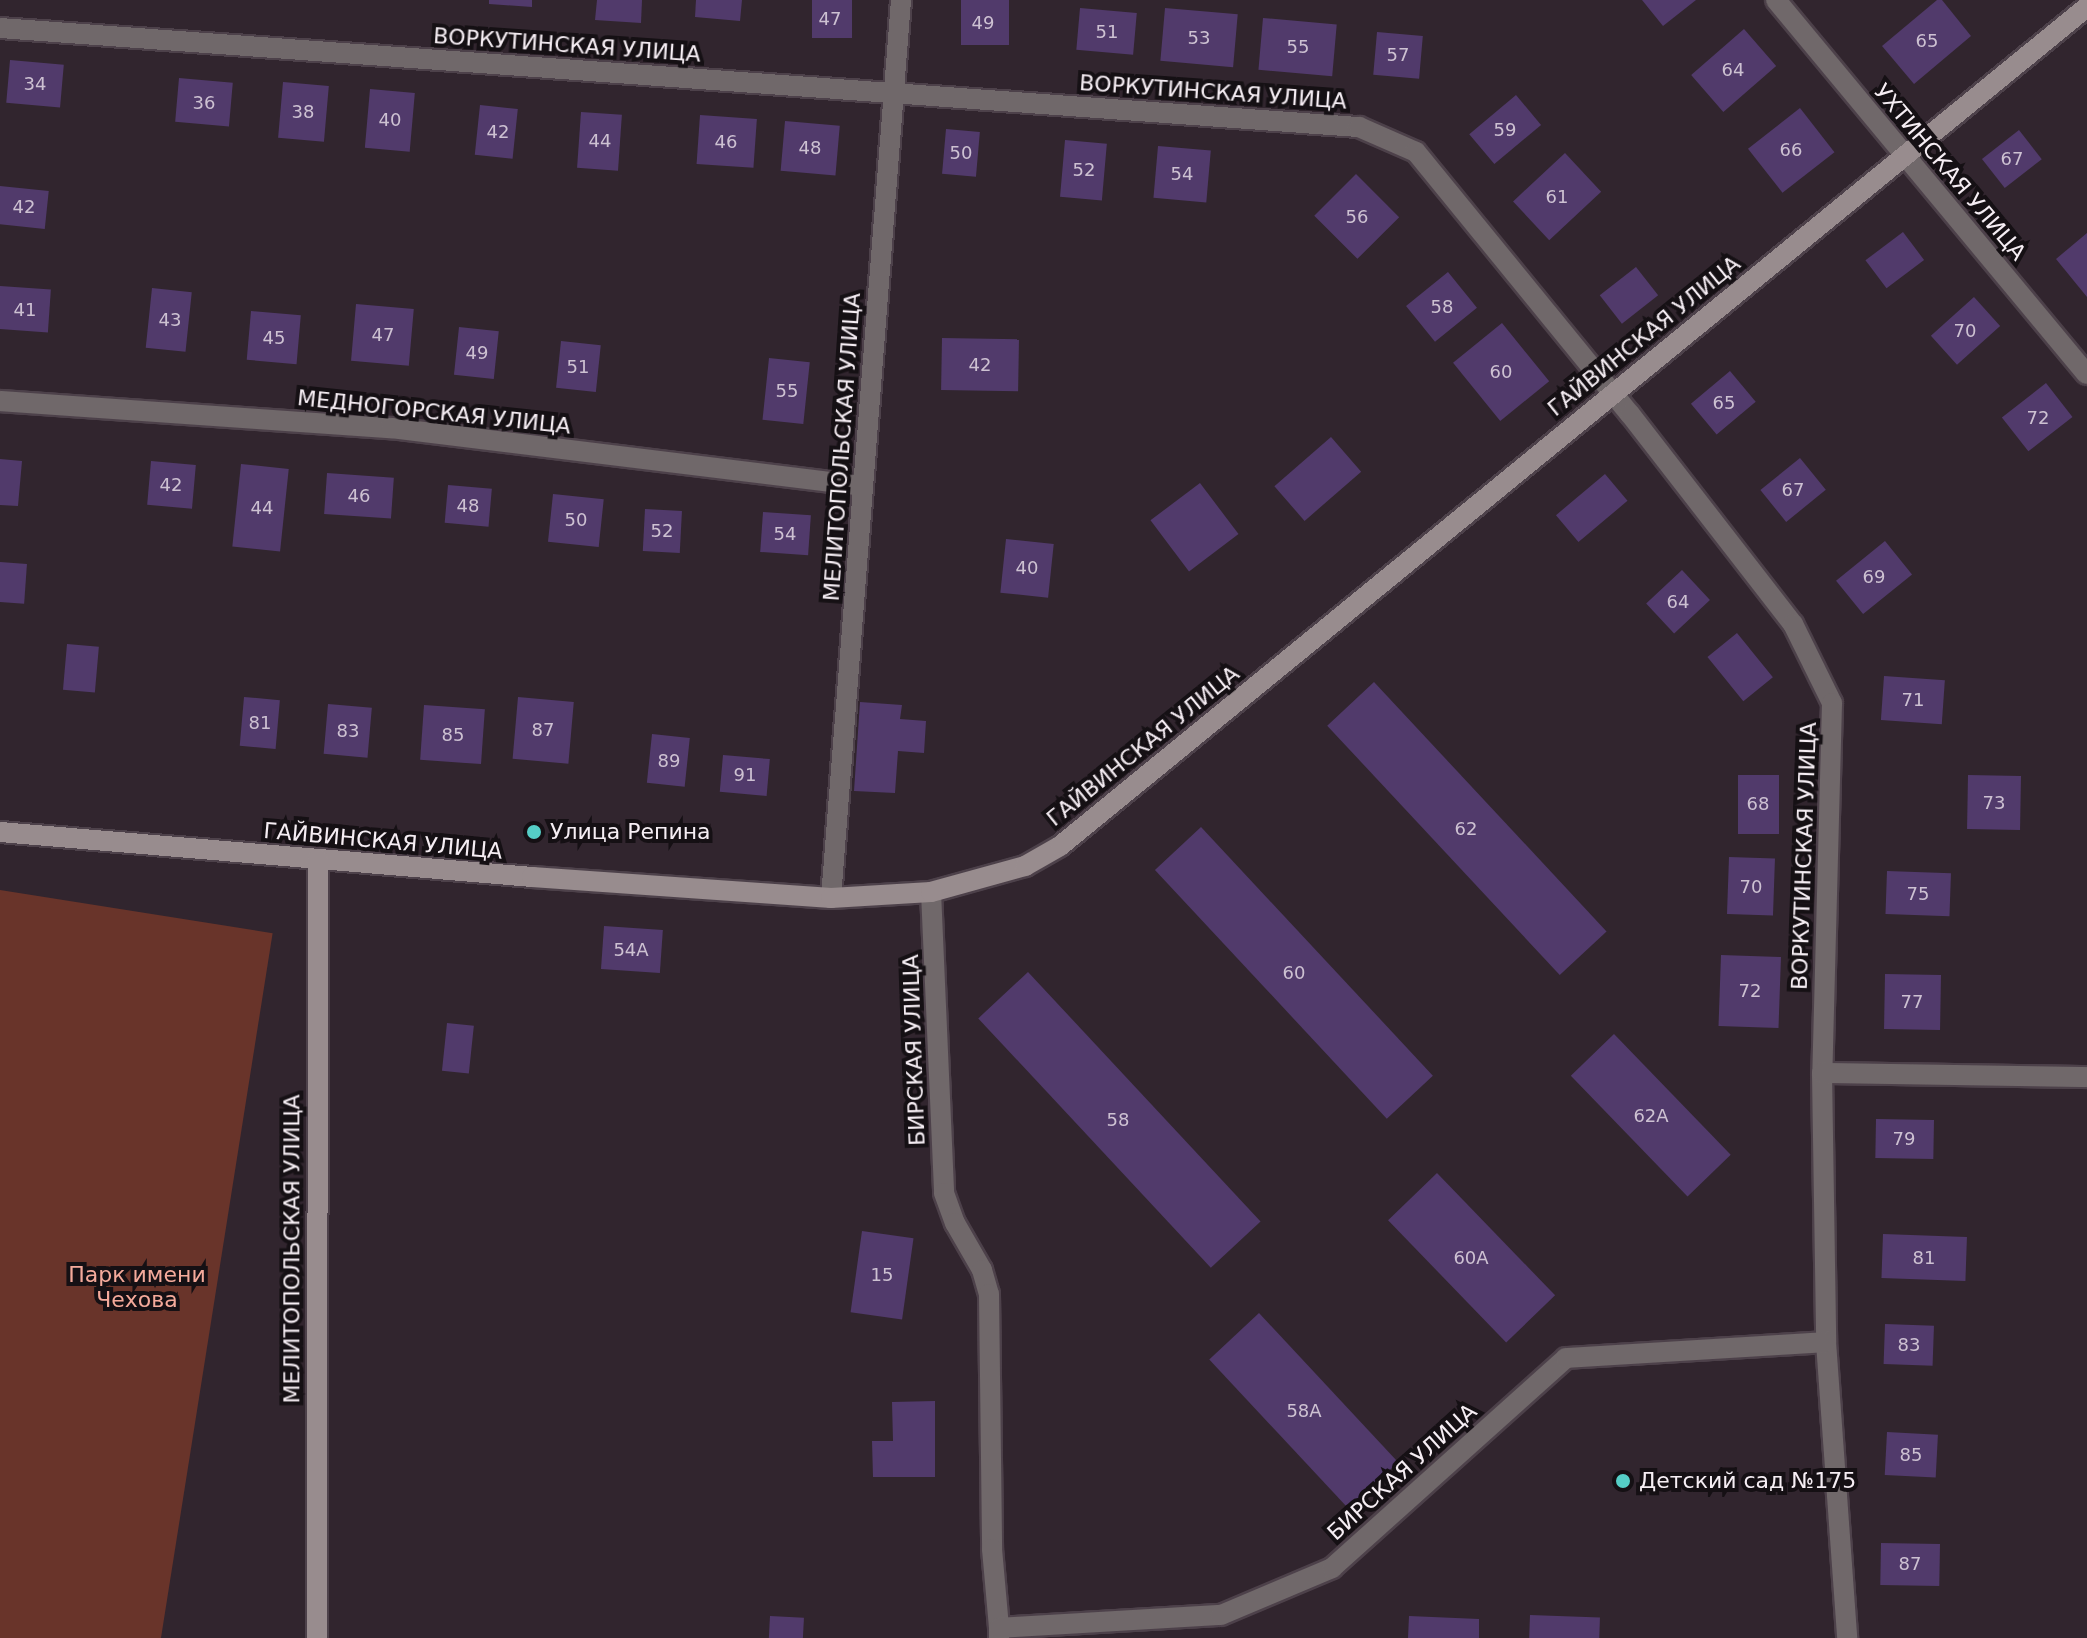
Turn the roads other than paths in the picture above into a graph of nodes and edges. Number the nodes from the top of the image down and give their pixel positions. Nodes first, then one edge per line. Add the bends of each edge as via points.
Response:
1 (901, 0) edge
2 (1776, 0) edge
3 (2087, 7) edge
4 (0, 28) edge
5 (894, 93) junction
6 (1905, 154) junction
7 (2087, 374) edge
8 (1612, 393) junction
9 (0, 401) edge
10 (862, 486) junction
11 (0, 832) edge
12 (318, 859) junction
13 (931, 892) junction
14 (831, 898) junction
15 (1822, 1073) junction
16 (2087, 1077) edge
17 (1826, 1342) junction
18 (999, 1633) edge
19 (317, 1638) edge
20 (1847, 1638) edge

1 - 5 street, МЕЛИТОПОЛЬСКАЯ УЛИЦА
2 - 6 street, УХТИНСКАЯ УЛИЦА
3 - 6 main road, ГАЙВИНСКАЯ УЛИЦА
4 - 5 street, ВОРКУТИНСКАЯ УЛИЦА
5 - 8 street, ВОРКУТИНСКАЯ УЛИЦА via 1359,127 1416,152
5 - 10 street, МЕЛИТОПОЛЬСКАЯ УЛИЦА
6 - 7 street, УХТИНСКАЯ УЛИЦА
6 - 8 main road, ГАЙВИНСКАЯ УЛИЦА
8 - 13 main road, ГАЙВИНСКАЯ УЛИЦА via 1060,846 1025,866
8 - 15 street, ВОРКУТИНСКАЯ УЛИЦА via 1793,624 1832,703
9 - 10 street, МЕДНОГОРСКАЯ УЛИЦА via 391,428
10 - 14 street, МЕЛИТОПОЛЬСКАЯ УЛИЦА
11 - 12 main road, ГАЙВИНСКАЯ УЛИЦА
12 - 14 main road, ГАЙВИНСКАЯ УЛИЦА
12 - 19 main road, МЕЛИТОПОЛЬСКАЯ УЛИЦА
13 - 14 main road, ГАЙВИНСКАЯ УЛИЦА
13 - 18 street, БИРСКАЯ УЛИЦА via 944,1193 989,1294 992,1549
15 - 16 street
15 - 17 street, ВОРКУТИНСКАЯ УЛИЦА
17 - 18 street, БИРСКАЯ УЛИЦА via 1566,1358 1332,1568 1221,1615
17 - 20 street, ВОРКУТИНСКАЯ УЛИЦА

